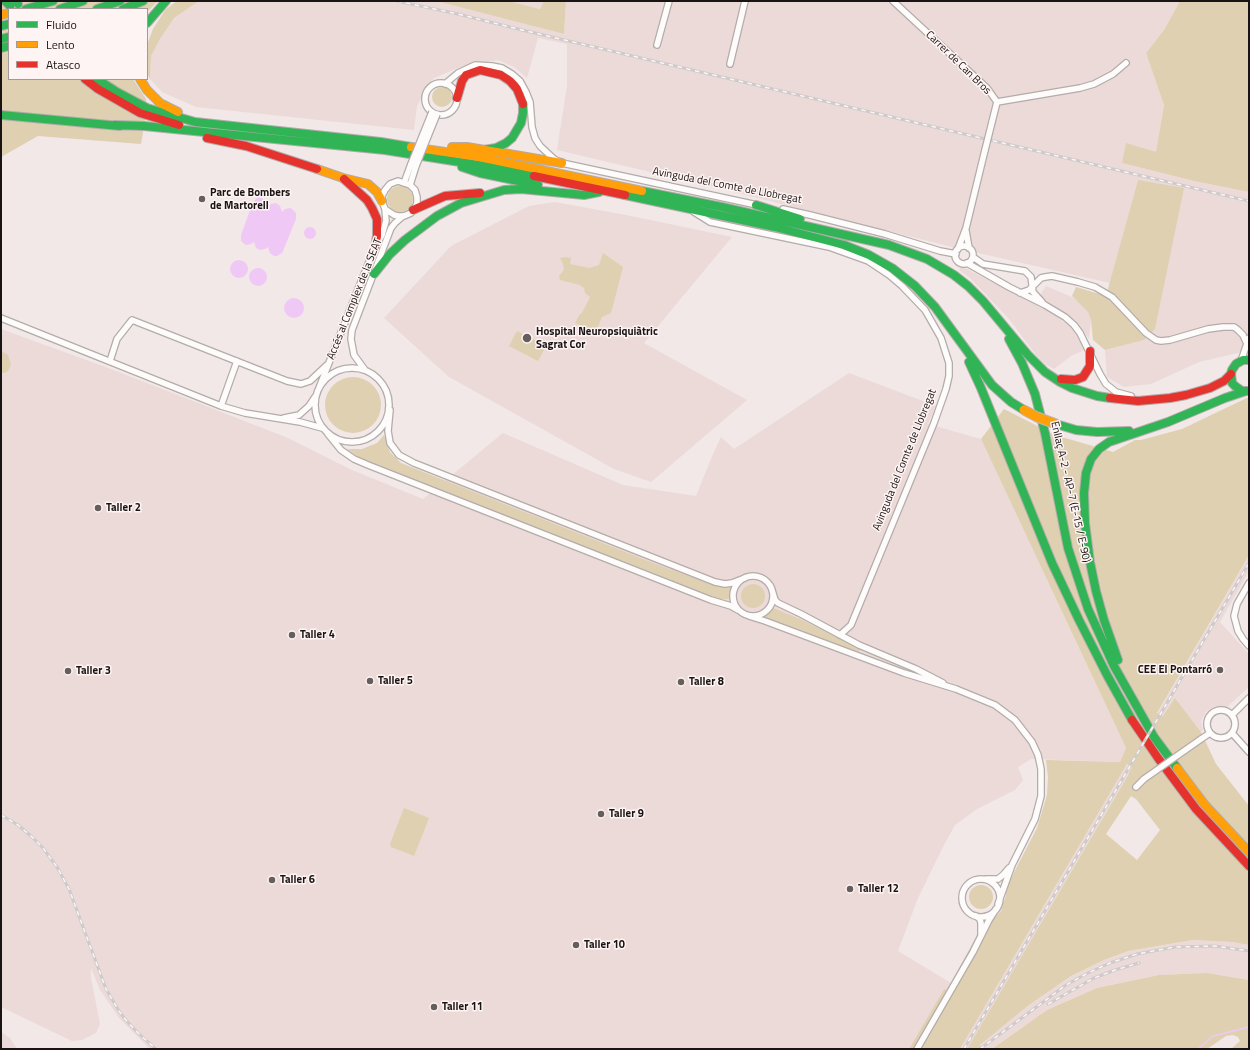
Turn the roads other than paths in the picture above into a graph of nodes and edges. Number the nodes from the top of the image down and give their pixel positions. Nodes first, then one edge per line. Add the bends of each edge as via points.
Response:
1 (53, 1) edge
2 (83, 1) edge
3 (120, 1) edge
4 (143, 1) edge
5 (166, 1) edge
6 (669, 1) edge
7 (745, 1) edge
8 (893, 1) edge
9 (11, 5) edge
10 (29, 8) edge
11 (63, 8) edge
12 (100, 8) edge
13 (126, 8) edge
14 (1, 15) edge
15 (148, 22) edge
16 (658, 45) dead end
17 (1126, 63) dead end
18 (730, 64) dead end
19 (86, 80) edge
20 (99, 80) edge
21 (141, 80) edge
22 (445, 84) junction
23 (457, 98) junction
24 (997, 102) junction
25 (435, 113) junction
26 (1, 115) edge
27 (196, 122) junction
28 (115, 125) junction
29 (227, 134) junction
30 (414, 146) junction
31 (484, 150) junction
32 (437, 158) junction
33 (562, 163) junction
34 (343, 178) junction
35 (407, 184) junction
36 (604, 191) junction
37 (498, 192) junction
38 (566, 193) junction
39 (384, 205) junction
40 (756, 205) junction
41 (690, 209) junction
42 (413, 210) junction
43 (404, 216) junction
44 (966, 228) junction
45 (836, 233) junction
46 (375, 247) junction
47 (969, 248) junction
48 (957, 251) junction
49 (915, 255) junction
50 (973, 257) junction
51 (967, 264) junction
52 (374, 274) junction
53 (1033, 287) junction
54 (1020, 293) junction
55 (1045, 305) junction
56 (1, 318) edge
57 (956, 337) junction
58 (1248, 341) edge
59 (1090, 351) junction
60 (1245, 360) edge
61 (110, 361) junction
62 (238, 361) junction
63 (328, 364) junction
64 (365, 370) junction
65 (1231, 374) junction
66 (1052, 377) junction
67 (319, 388) junction
68 (1248, 391) edge
69 (316, 395) junction
70 (1151, 400) junction
71 (221, 406) junction
72 (390, 410) junction
73 (282, 418) junction
74 (1164, 424) junction
75 (322, 428) junction
76 (328, 434) junction
77 (745, 578) junction
78 (1249, 583) edge
79 (772, 590) junction
80 (738, 610) junction
81 (749, 616) junction
82 (840, 635) junction
83 (1249, 646) edge
84 (956, 689) junction
85 (1249, 698) edge
86 (1137, 708) junction
87 (1232, 715) junction
88 (1210, 733) junction
89 (1232, 733) junction
90 (1249, 752) edge
91 (1136, 787) dead end
92 (1249, 852) edge
93 (1012, 865) junction
94 (1249, 866) edge
95 (982, 879) junction
96 (997, 906) junction
97 (976, 916) junction
98 (980, 937) junction
99 (917, 1049) edge

1 - 10 main road
2 - 11 main road
3 - 12 main road
4 - 13 main road
5 - 15 main road
6 - 16 street
7 - 18 street
8 - 24 street, Carrer de Can Bros via 987,88
9 - 14 main road
17 - 24 street via 1113,74 1094,84
19 - 29 main road via 108,96 140,113 173,124
20 - 27 main road via 147,108
21 - 27 main road via 160,103
22 - 23 street via 452,87
22 - 25 street via 435,84 426,94 426,104
22 - 33 street via 458,73 476,65 502,68 512,74 520,81 530,102 532,126 537,142 546,154
23 - 25 street via 452,110 445,114
23 - 31 main road via 466,75 480,70 501,75 517,89 523,105 518,129 506,143
24 - 44 street, Carrer de Can Bros, bridge
25 - 35 street, bridge
26 - 28 main road
27 - 30 main road
28 - 29 main road
28 - 34 main road via 227,142
29 - 32 main road via 385,150
30 - 31 main road
30 - 45 main road via 624,186
31 - 33 main road
32 - 36 main road
32 - 38 main road via 480,173
33 - 40 street, Avinguda del Comte de Llobregat
34 - 39 main road via 368,184 377,192
34 - 46 main road via 372,208 377,219
35 - 39 street, Accés al Complex de la SEAT via 398,181 390,184 382,196
35 - 42 street via 415,190 417,197 417,204
36 - 38 main road via 584,195
36 - 41 main road
37 - 38 main road via 521,189
37 - 42 main road via 445,196
37 - 52 main road via 461,203 437,216 398,247
39 - 43 street via 394,215
39 - 46 street, Accés al Complex de la SEAT via 386,221
40 - 45 main road
40 - 48 street, Avinguda del Comte de Llobregat via 810,215 940,251
41 - 57 main road via 831,241 869,255 892,268 920,291
41 - 82 street, Avinguda del Comte de Llobregat via 710,222 829,247 868,261 886,272 925,310 941,338 949,363 946,389 851,625
42 - 43 street, Accés al Complex de la SEAT
43 - 52 street, Accés al Complex de la SEAT via 391,228
44 - 47 street, Carrer de Can Bros
44 - 48 street, Carrer de Can Bros
45 - 49 main road via 889,245
46 - 63 street, Accés al Complex de la SEAT
47 - 48 street via 963,246
47 - 50 street
48 - 51 street via 958,262
49 - 66 main road via 932,261 968,286 990,308 1034,362
49 - 86 main road, Enllaç A-2 - AP-7 (E-15 / E-90) via 940,270 978,302 1006,336 1022,362 1035,394 1045,433 1068,548 1088,608 1114,666
50 - 51 street
50 - 53 street via 983,264 1025,271 1031,277
51 - 54 street
52 - 64 street, Accés al Complex de la SEAT via 355,321 351,339 354,355
53 - 54 street
53 - 55 street via 1035,295
53 - 58 street via 1041,278 1052,276 1091,285 1112,297 1156,340 1170,340 1208,329 1234,327
54 - 55 street
55 - 59 street via 1074,325
56 - 61 street
57 - 74 main road, bridge via 992,385 1037,417 1076,430 1107,433
57 - 94 main road via 981,388 1052,563 1107,675 1162,765 1196,809
58 - 60 street
59 - 66 main road via 1090,366 1083,377 1070,381
59 - 70 street via 1103,380 1112,390 1127,396
60 - 65 main road via 1233,367
61 - 62 street via 117,339 132,320
61 - 71 street
62 - 63 street via 301,384 310,381
62 - 71 street
63 - 67 street, Accés al Complex de la SEAT
64 - 67 street via 343,369 332,374
64 - 72 street via 376,376 384,386 389,397
65 - 68 main road via 1235,386 1242,391
65 - 70 main road via 1220,384 1205,390
66 - 70 main road via 1072,388 1097,396 1121,400
67 - 69 street
68 - 74 main road
69 - 73 street via 299,415
69 - 75 street via 316,416
71 - 73 street via 245,413
72 - 76 street via 380,431 361,442 339,441
72 - 77 street via 390,443 399,455 414,463 715,582 725,584
73 - 75 street
74 - 86 main road via 1115,440 1099,449 1091,459 1086,473 1084,493 1085,523 1096,591 1113,648
75 - 76 street
76 - 80 street via 341,450 354,459
77 - 79 street via 758,577 769,584
77 - 80 street via 736,586 734,592 733,598
78 - 83 street via 1237,604 1234,616 1238,632
79 - 81 street via 773,597 768,610 756,616
79 - 82 street via 778,603
80 - 81 street
81 - 84 street via 904,673
82 - 84 street
84 - 93 street via 1006,712 1025,730 1038,755 1042,782 1039,808
85 - 87 street
86 - 92 main road, Enllaç A-2 - AP-7 (E-15 / E-90) via 1154,737 1205,805
87 - 88 street via 1223,710 1213,712 1207,725
87 - 89 street via 1235,726
88 - 89 street via 1221,738
88 - 91 street, bridge
89 - 90 street
93 - 95 street via 998,878
93 - 96 street
95 - 96 street via 996,887 1000,898
95 - 97 street via 975,880 965,888 962,900 966,910
96 - 97 street via 987,916
96 - 98 street
97 - 98 street via 981,923
98 - 99 street

